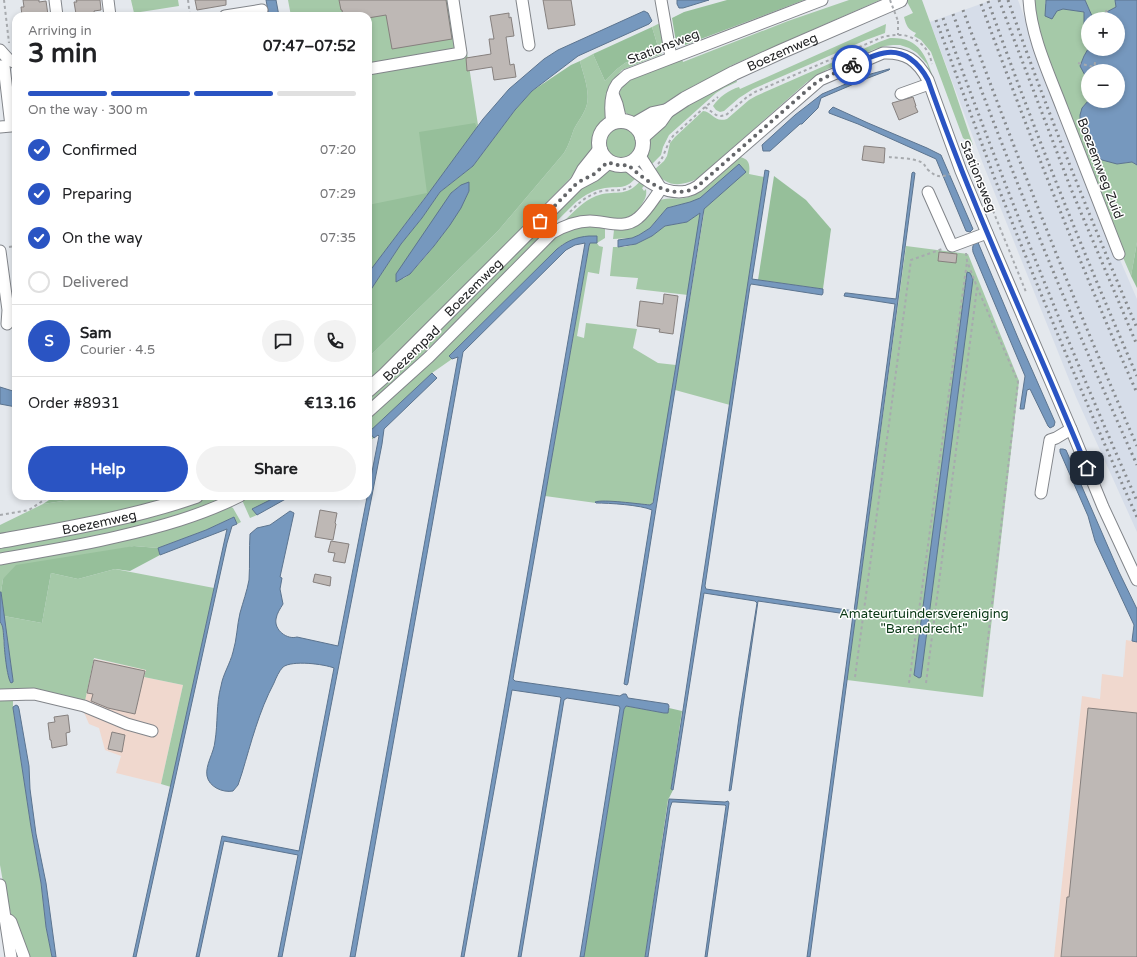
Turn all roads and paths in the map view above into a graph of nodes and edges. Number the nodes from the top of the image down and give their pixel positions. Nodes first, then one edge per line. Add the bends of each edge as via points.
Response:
1 (4, 0) edge
2 (54, 0) edge
3 (108, 0) edge
4 (188, 0) edge
5 (453, 0) edge
6 (522, 0) edge
7 (661, 0) edge
8 (822, 0) edge
9 (890, 0) edge
10 (900, 0) edge
11 (1029, 0) edge
12 (262, 10) dead end
13 (56, 12) edge
14 (110, 12) edge
15 (190, 12) edge
16 (250, 12) edge
17 (529, 45) dead end
18 (0, 50) edge
19 (671, 57) junction
20 (1078, 63) dead end
21 (7, 64) edge
22 (1083, 64) edge
23 (372, 68) edge
24 (929, 84) junction
25 (901, 94) dead end
26 (705, 107) dead end
27 (667, 111) junction
28 (622, 123) junction
29 (0, 127) edge
30 (642, 137) junction
31 (600, 150) junction
32 (640, 156) junction
33 (889, 157) dead end
34 (608, 162) junction
35 (628, 165) junction
36 (952, 173) dead end
37 (577, 183) junction
38 (661, 189) junction
39 (928, 192) dead end
40 (987, 233) junction
41 (964, 242) junction
42 (952, 246) junction
43 (0, 251) edge
44 (1119, 254) dead end
45 (967, 261) junction
46 (977, 287) junction
47 (8, 324) edge
48 (372, 386) edge
49 (372, 408) edge
50 (1071, 429) junction
51 (1041, 493) dead end
52 (44, 500) edge
53 (183, 500) edge
54 (231, 500) edge
55 (0, 515) edge
56 (0, 541) edge
57 (0, 559) edge
58 (1137, 580) edge
59 (855, 677) dead end
60 (909, 683) dead end
61 (926, 683) dead end
62 (982, 690) dead end
63 (0, 695) edge
64 (152, 731) dead end
65 (0, 885) edge
66 (5, 918) junction
67 (11, 957) edge
68 (24, 957) edge

1 - 21 path via 9,42
2 - 13 street
3 - 14 street
4 - 15 path
5 - 23 street via 461,53
6 - 17 street
7 - 19 street
8 - 19 street, Stationsweg
9 - 26 path, bridge via 898,21 898,35 885,36 755,92 726,115 716,115
10 - 27 main road, Boezemweg via 722,79
11 - 44 street, Boezemweg Zuid via 1033,29
12 - 16 street
18 - 21 street
19 - 28 street, Stationsweg via 627,75 617,84 613,93
20 - 22 path
21 - 29 street via 11,126
24 - 25 street
24 - 38 street, Stationsweg via 923,70 908,57 892,52 869,58 820,80 698,186 681,192
24 - 40 street, Stationsweg
27 - 28 main road, Boezemweg
27 - 30 main road, Boezemweg
28 - 30 main road via 639,130
28 - 31 main road via 606,126 599,138
30 - 32 main road
31 - 34 main road
31 - 37 main road, Boezemweg
32 - 35 main road
32 - 38 street
33 - 36 path via 922,162 942,178
34 - 35 main road via 614,165
34 - 37 main road, Boezemweg via 594,174
35 - 38 street, Stationsweg
37 - 48 main road, Boezemweg
38 - 49 street, Boezempad via 638,219 632,222 624,225 579,222 552,233 429,357
39 - 42 street
40 - 41 street
40 - 50 street, Stationsweg
41 - 42 street
41 - 45 path
42 - 59 path via 911,260
43 - 47 street
45 - 46 path
45 - 60 path
46 - 61 path
46 - 62 path via 1018,382
50 - 51 street via 1050,440
50 - 58 street, Stationsweg
52 - 55 path via 29,510
53 - 56 main road, Boezemweg via 142,513
54 - 57 street via 160,527 73,547
63 - 64 street via 34,694 63,700
65 - 66 street
66 - 67 street
66 - 68 street via 11,922

